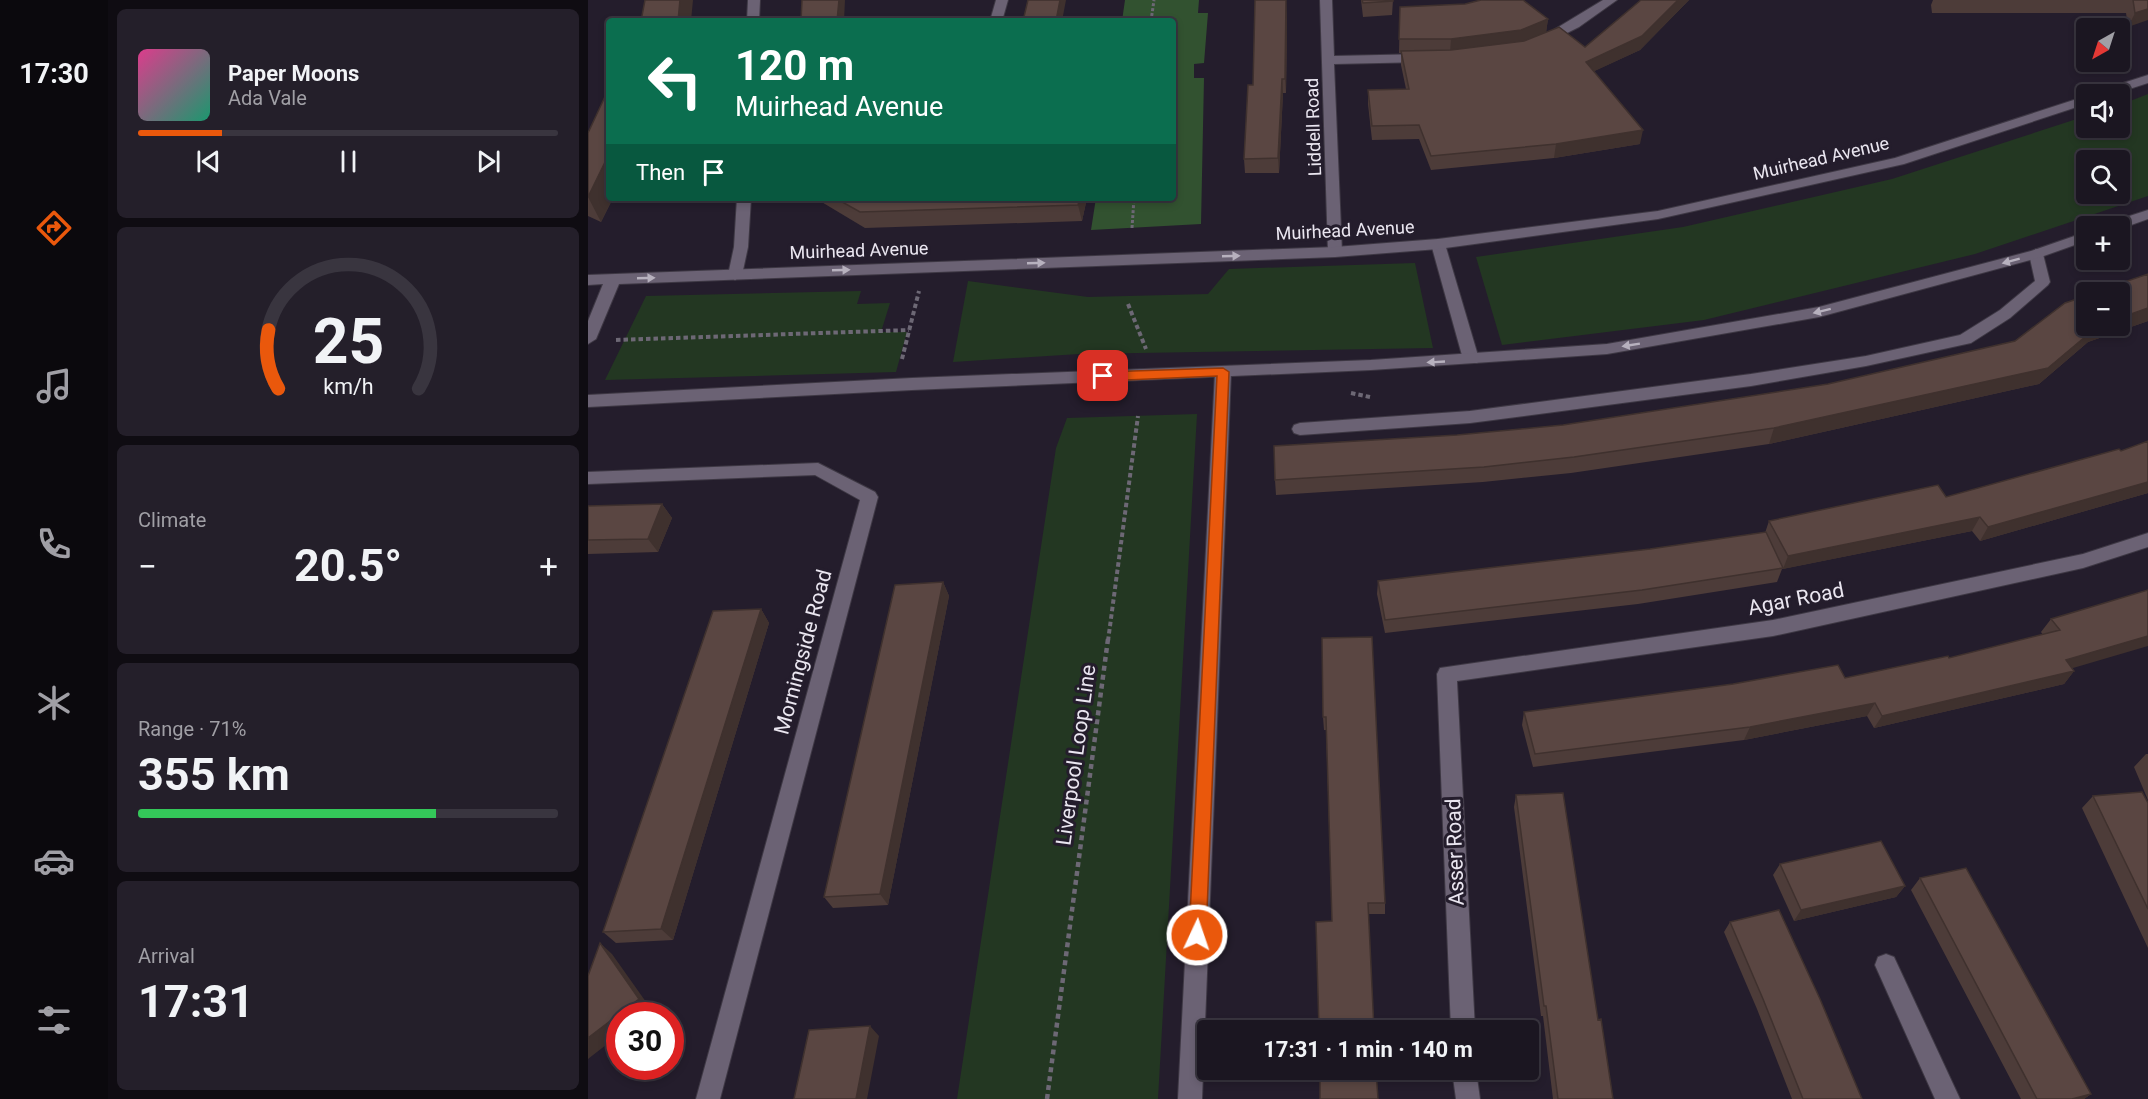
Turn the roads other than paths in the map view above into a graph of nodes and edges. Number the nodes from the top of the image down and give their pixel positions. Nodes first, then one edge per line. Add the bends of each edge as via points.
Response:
1 (753, 0) edge
2 (1002, 0) edge
3 (1326, 0) edge
4 (1611, 0) edge
5 (753, 18) edge
6 (997, 18) edge
7 (1535, 44) edge
8 (1433, 57) edge
9 (1329, 60) junction
10 (2148, 79) edge
11 (2130, 85) edge
12 (2076, 103) edge
13 (744, 201) edge
14 (2148, 214) edge
15 (2130, 220) edge
16 (2076, 240) edge
17 (1438, 244) junction
18 (1335, 252) junction
19 (2036, 254) junction
20 (735, 275) junction
21 (613, 279) junction
22 (588, 280) edge
23 (588, 339) edge
24 (1471, 359) junction
25 (1223, 372) junction
26 (588, 401) edge
27 (1300, 429) dead end
28 (588, 478) edge
29 (2148, 540) edge
30 (1447, 674) joint
31 (1886, 964) dead end
32 (1463, 1020) edge
33 (1465, 1080) edge
34 (708, 1099) edge
35 (1190, 1099) edge
36 (1468, 1099) edge
37 (1948, 1099) edge

1 - 5 street
2 - 6 street
3 - 9 street, Liddell Road
4 - 7 street
8 - 9 street
9 - 18 street, Liddell Road
10 - 11 street
12 - 17 street, Muirhead Avenue via 1899,161 1758,193 1658,215
13 - 20 street
14 - 15 street
16 - 19 street
17 - 18 street, Muirhead Avenue
17 - 24 street
20 -> 18 street, Muirhead Avenue
19 -> 24 street via 1819,312 1606,349
19 - 27 street via 2043,282 2005,314 1965,339 1751,380 1470,417
21 -> 20 street, Muirhead Avenue
21 - 22 street, Muirhead Avenue
21 - 23 street
24 -> 25 street
25 - 26 street
25 - 35 street
28 - 34 street, Morningside Road via 818,469 869,497
29 - 30 street, Agar Road via 2084,561 1773,628
30 - 32 street, Asser Road
31 - 37 street
33 - 36 street

